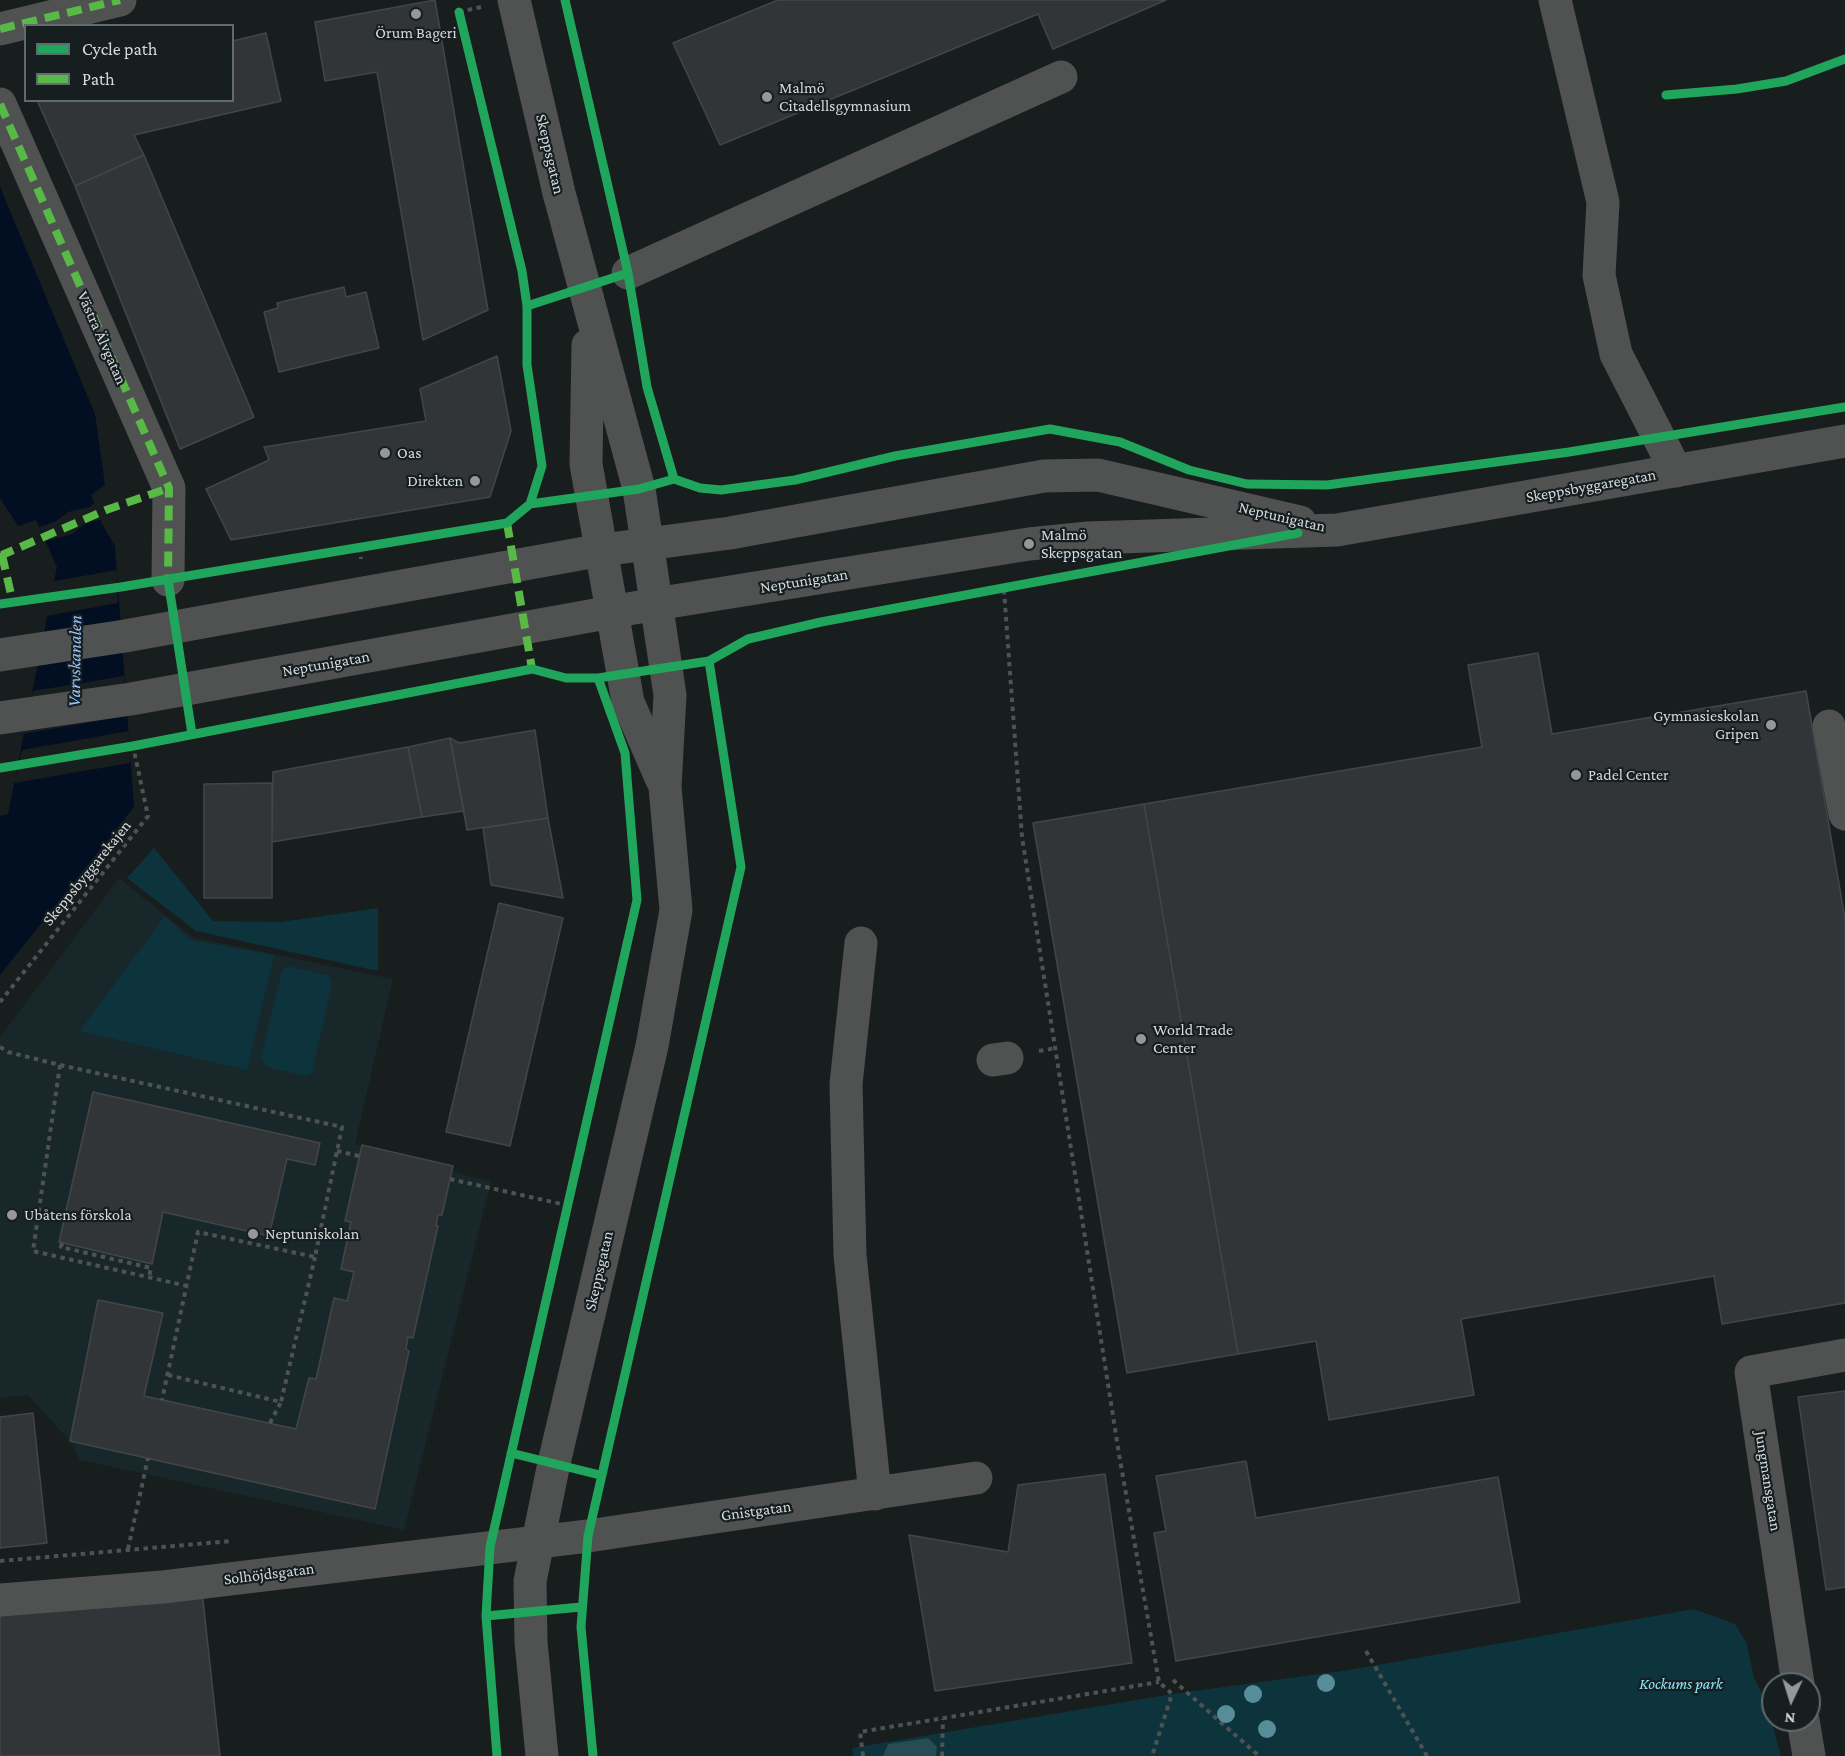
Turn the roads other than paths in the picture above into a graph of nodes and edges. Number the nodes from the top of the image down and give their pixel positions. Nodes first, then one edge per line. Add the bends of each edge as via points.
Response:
1 (120, 0) edge
2 (514, 0) edge
3 (1556, 0) edge
4 (0, 29) edge
5 (1061, 78) dead end
6 (0, 104) edge
7 (628, 273) dead end
8 (589, 307) junction
9 (1845, 441) edge
10 (1676, 471) junction
11 (1337, 530) junction
12 (647, 543) junction
13 (602, 550) junction
14 (168, 580) dead end
15 (656, 604) junction
16 (612, 614) junction
17 (0, 655) edge
18 (10, 717) edge
19 (1829, 726) dead end
20 (665, 787) junction
21 (1845, 814) edge
22 (861, 943) dead end
23 (1845, 1355) edge
24 (976, 1478) dead end
25 (875, 1494) junction
26 (537, 1542) junction
27 (0, 1600) edge
28 (1796, 1672) edge
29 (1805, 1732) edge
30 (542, 1756) edge
31 (1809, 1756) edge

1 - 4 street
2 - 8 street, Skeppsgatan
3 - 10 street via 1603,202 1599,275 1616,354
5 - 7 street
6 - 14 street, Västra Älvgatan via 169,488
8 - 12 street, Skeppsgatan via 639,489
8 - 13 street, Skeppsgatan via 586,464
9 - 10 street, Skeppsbyggaregatan
10 - 11 street, Skeppsbyggaregatan
11 - 12 street, Neptunigatan via 1098,475 1044,476 730,533
11 - 15 street, Neptunigatan via 1088,538 1029,544
12 - 13 street, Neptunigatan
12 - 15 street, Skeppsgatan
13 - 16 street, Skeppsgatan
13 - 17 street, Neptunigatan
15 - 16 street, Neptunigatan
15 - 20 street, Skeppsgatan via 670,695
16 - 18 street, Neptunigatan
16 - 20 street, Skeppsgatan via 628,702
19 - 21 street
20 - 26 street, Skeppsgatan via 676,910 652,1046
22 - 25 street via 846,1084 849,1232
23 - 28 street, Jungmansgatan via 1751,1372
24 - 25 street, Gnistgatan
25 - 26 street, Gnistgatan
26 - 27 street, Solhöjdsgatan via 163,1587
26 - 30 street, Skeppsgatan via 530,1581 530,1611
29 - 31 street

